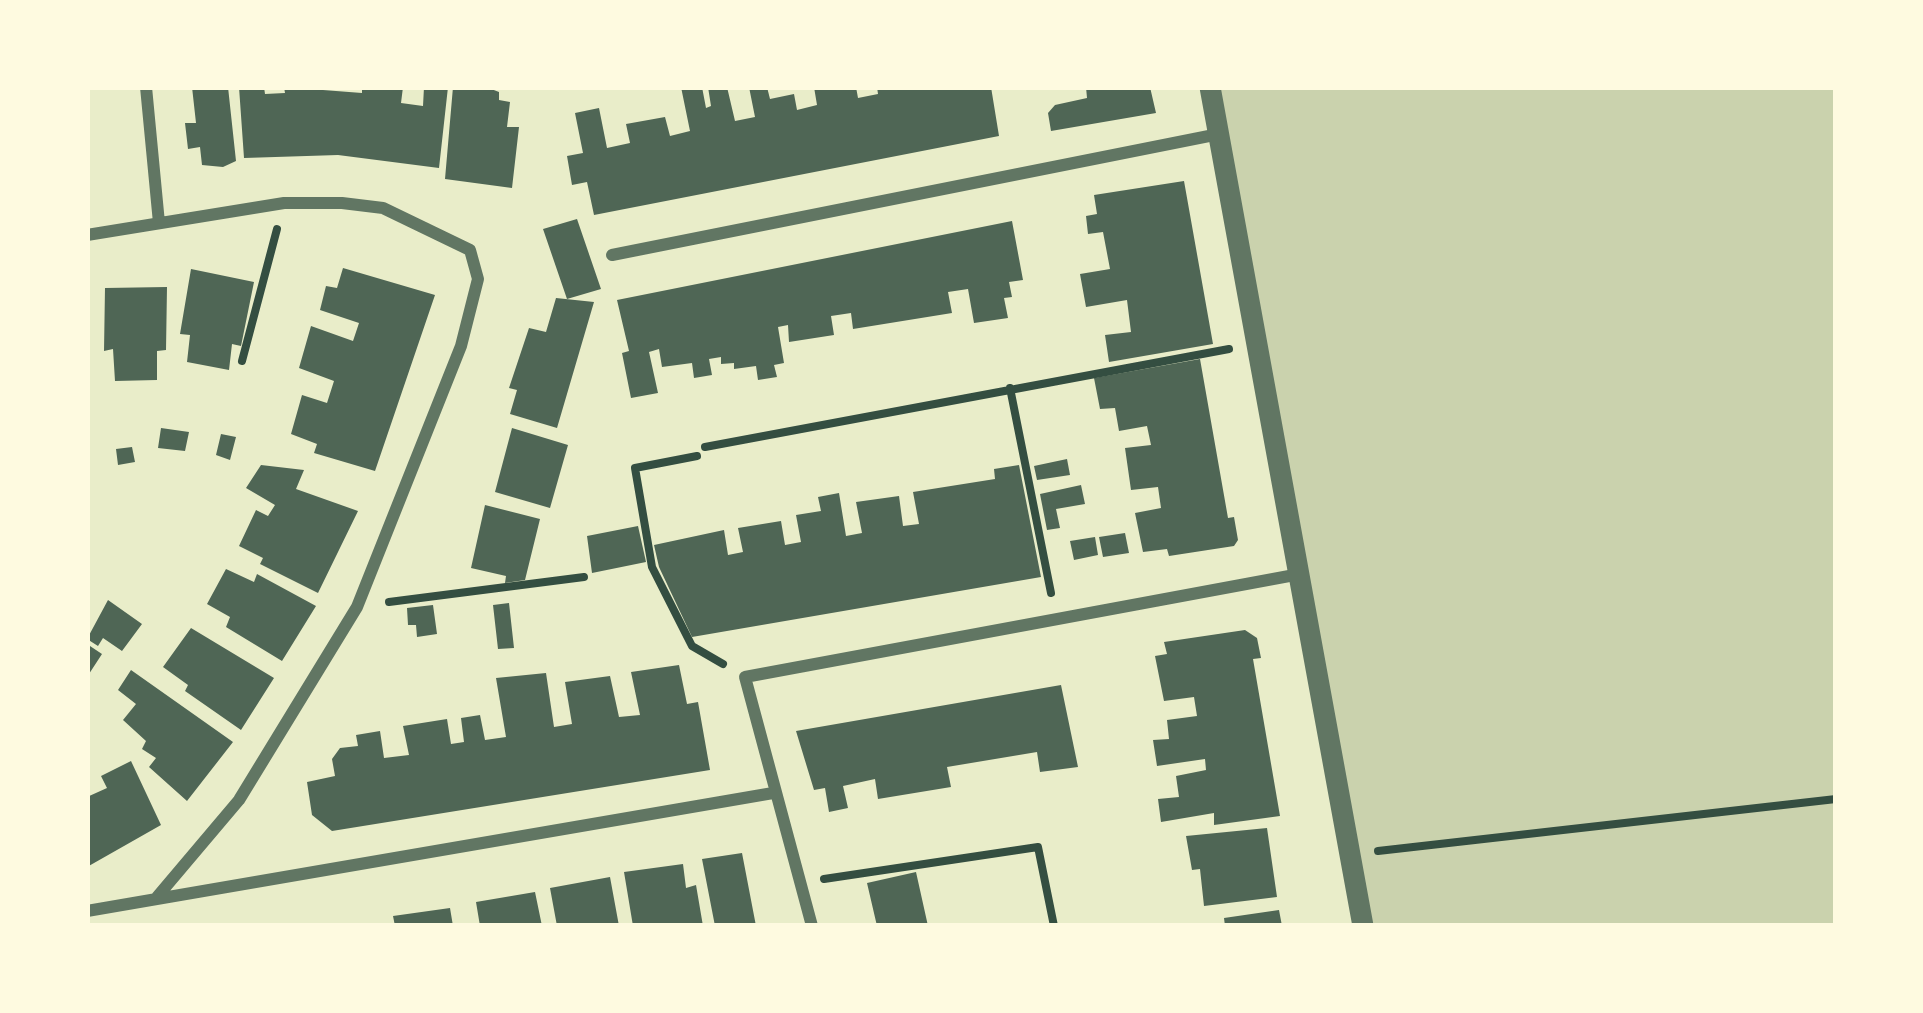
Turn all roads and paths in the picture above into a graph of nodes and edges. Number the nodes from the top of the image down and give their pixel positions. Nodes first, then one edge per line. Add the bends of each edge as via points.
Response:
1 (146, 87) edge
2 (1210, 87) edge
3 (1220, 134) junction
4 (284, 203) junction
5 (159, 224) junction
6 (87, 235) edge
7 (612, 255) dead end
8 (1257, 344) junction
9 (242, 361) dead end
10 (1010, 388) junction
11 (705, 447) dead end
12 (697, 456) dead end
13 (1302, 573) junction
14 (584, 577) dead end
15 (357, 607) junction
16 (1057, 619) junction
17 (745, 676) junction
18 (772, 793) junction
19 (1836, 799) edge
20 (1351, 854) junction
21 (799, 883) junction
22 (157, 897) junction
23 (87, 911) edge
24 (812, 926) edge
25 (1054, 926) edge
26 (1363, 926) edge

1 - 5 street
2 - 3 street
3 - 7 street
3 - 8 street
4 - 5 street
4 - 9 path
4 - 15 street via 383,208 470,250 478,279 461,346
5 - 6 street
8 - 10 path
8 - 13 street
10 - 11 path
10 - 16 path
12 - 17 path via 634,468 652,567 692,646
13 - 16 street
13 - 20 street
14 - 15 path
15 - 22 street via 239,800
16 - 17 street
17 - 18 street
18 - 21 street
18 - 22 street
19 - 20 path
20 - 26 street
21 - 24 street
21 - 25 path via 1038,847
22 - 23 street

